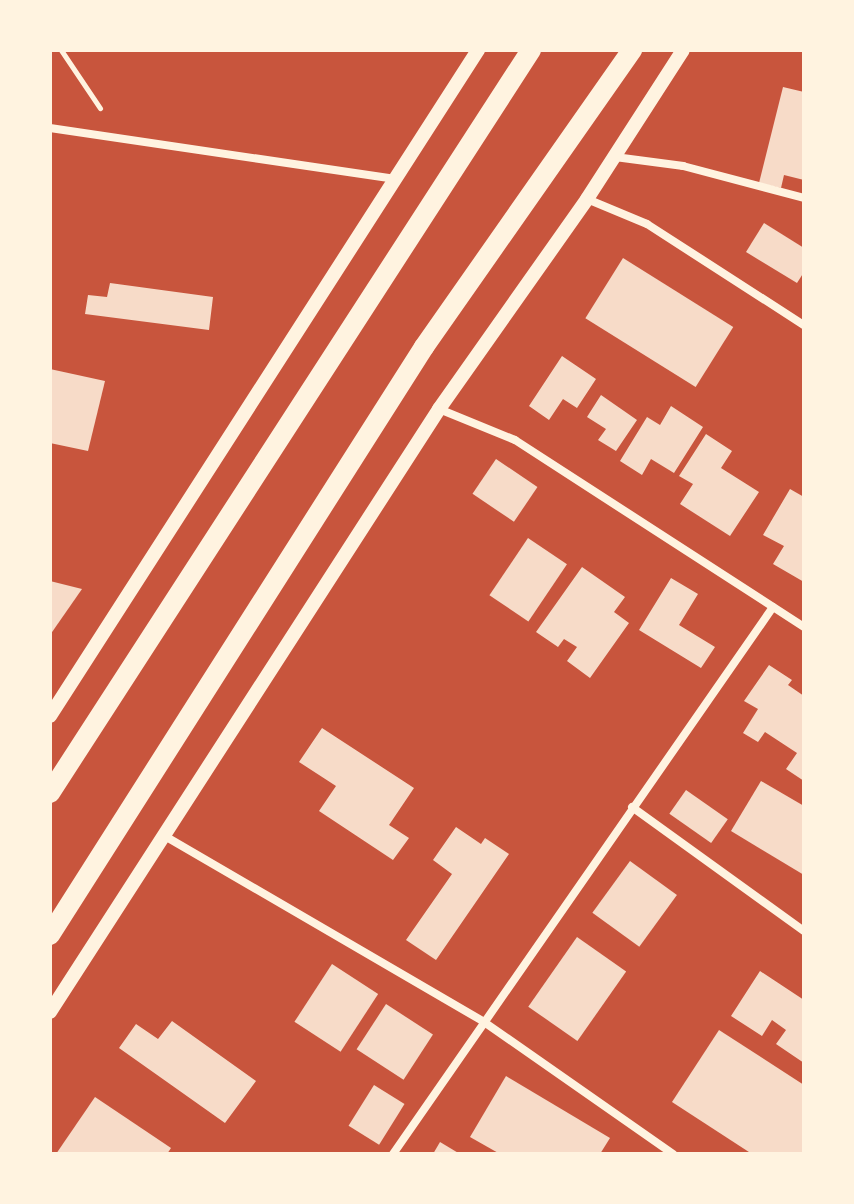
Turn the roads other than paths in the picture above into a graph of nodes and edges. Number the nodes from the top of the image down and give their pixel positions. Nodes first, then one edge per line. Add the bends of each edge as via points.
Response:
1 (478, 50) edge
2 (531, 50) edge
3 (632, 50) edge
4 (683, 50) edge
5 (50, 128) edge
6 (615, 157) junction
7 (397, 179) junction
8 (804, 198) edge
9 (587, 199) junction
10 (804, 325) edge
11 (439, 409) junction
12 (773, 607) junction
13 (804, 627) edge
14 (50, 716) edge
15 (50, 793) edge
16 (632, 807) junction
17 (163, 835) junction
18 (804, 931) edge
19 (50, 935) edge
20 (50, 1012) edge
21 (484, 1022) junction
22 (393, 1154) edge
23 (673, 1154) edge

1 - 7 street
2 - 15 main road
3 - 19 main road via 424,347
4 - 6 street
5 - 7 street
6 - 8 street via 683,166
6 - 9 street
7 - 14 street
9 - 10 street via 647,224
9 - 11 street
11 - 12 street via 515,440
11 - 17 street
12 - 13 street
12 - 16 street
16 - 18 street
16 - 21 street
17 - 20 street
17 - 21 street
21 - 22 street
21 - 23 street

